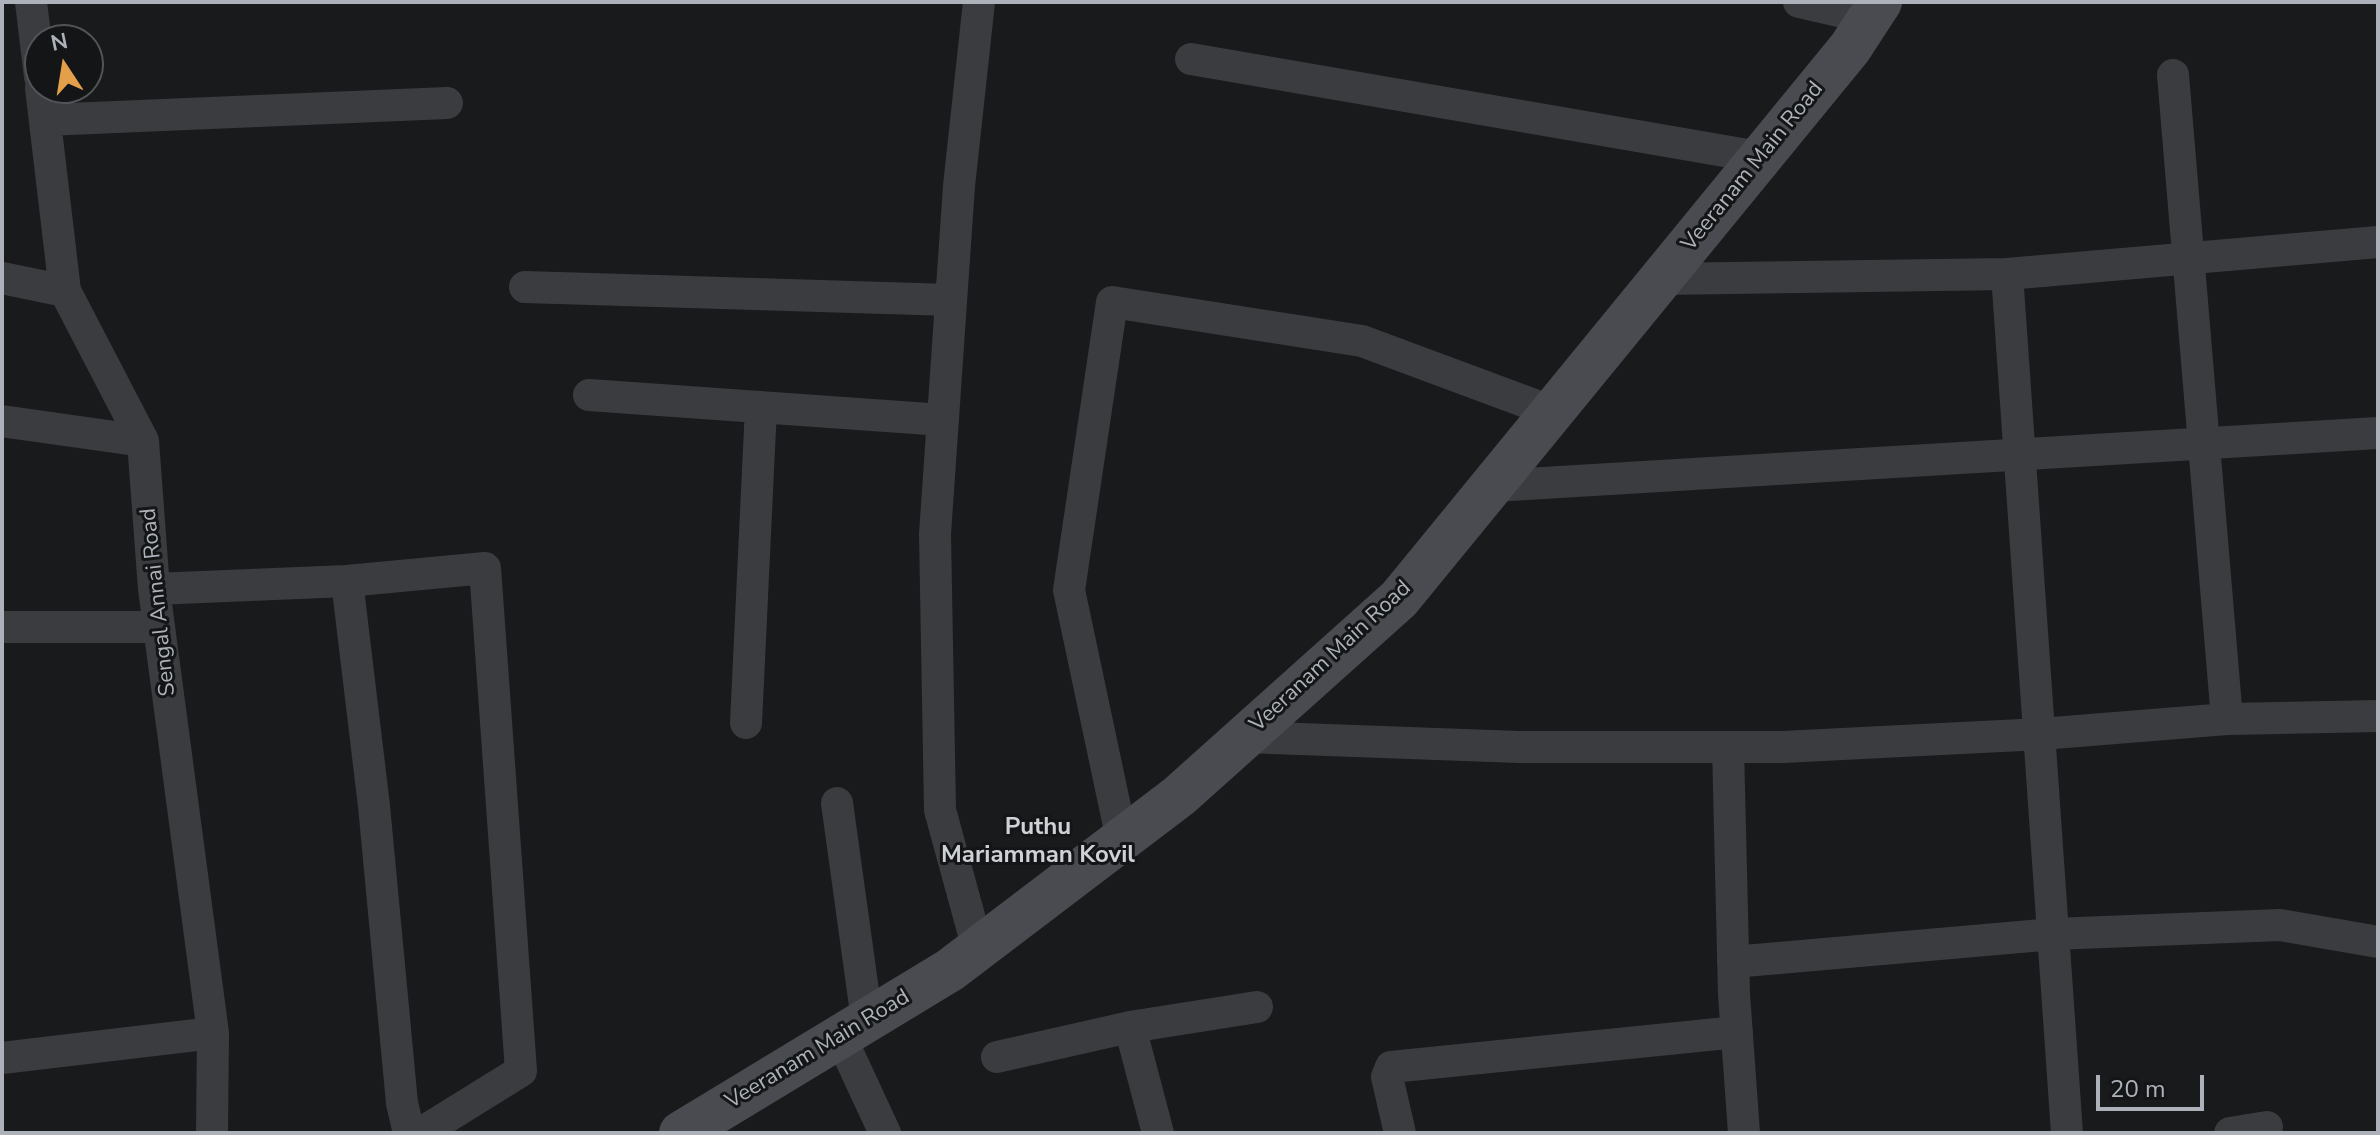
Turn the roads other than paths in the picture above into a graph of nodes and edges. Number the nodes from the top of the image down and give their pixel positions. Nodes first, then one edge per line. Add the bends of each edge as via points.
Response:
1 (31, 2) edge
2 (979, 2) edge
3 (1799, 2) edge
4 (1875, 10) edge
5 (34, 24) edge
6 (1191, 59) dead end
7 (2173, 75) dead end
8 (447, 103) dead end
9 (43, 104) edge
10 (45, 120) junction
11 (1759, 157) junction
12 (2378, 242) edge
13 (2187, 259) junction
14 (2007, 274) junction
15 (2, 278) edge
16 (1662, 279) junction
17 (525, 287) dead end
18 (65, 291) junction
19 (951, 300) junction
20 (589, 395) dead end
21 (761, 407) junction
22 (1553, 412) junction
23 (943, 420) junction
24 (2, 421) edge
25 (2378, 433) edge
26 (143, 441) junction
27 (2203, 443) junction
28 (2021, 454) junction
29 (1493, 486) junction
30 (347, 581) junction
31 (154, 589) junction
32 (2, 627) edge
33 (159, 627) junction
34 (2378, 716) edge
35 (2227, 719) junction
36 (746, 723) dead end
37 (2041, 734) junction
38 (1245, 737) junction
39 (1728, 747) junction
40 (837, 803) dead end
41 (1122, 840) junction
42 (2054, 934) junction
43 (2378, 942) edge
44 (978, 949) junction
45 (1733, 962) junction
46 (1257, 1007) dead end
47 (1130, 1027) junction
48 (854, 1028) junction
49 (1737, 1032) junction
50 (213, 1033) junction
51 (997, 1057) dead end
52 (2, 1058) edge
53 (2267, 1127) dead end
54 (212, 1133) edge
55 (409, 1133) edge
56 (421, 1133) edge
57 (681, 1133) edge
58 (885, 1133) edge
59 (1158, 1133) edge
60 (1400, 1133) edge
61 (1744, 1133) edge
62 (2067, 1133) edge
63 (2230, 1133) edge

1 - 5 street
2 - 19 street
3 - 4 street
4 - 11 main road, Veeranam Main Road
6 - 11 street
7 - 13 street
8 - 10 street
9 - 10 street, Sengal Annai Road
10 - 18 street, Sengal Annai Road
11 - 16 main road, Veeranam Main Road
12 - 13 street
13 - 14 street
13 - 27 street
14 - 16 street
14 - 28 street
15 - 18 street
16 - 22 main road, Veeranam Main Road
17 - 19 street
18 - 26 street, Sengal Annai Road
19 - 23 street
20 - 21 street
21 - 23 street
21 - 36 street
22 - 29 main road, Veeranam Main Road
22 - 41 street via 1362,341 1112,302 1069,590
23 - 44 street via 935,534 940,810
24 - 26 street
25 - 27 street
26 - 31 street, Sengal Annai Road
27 - 28 street
27 - 35 street
28 - 29 street
28 - 37 street
29 - 38 main road, Veeranam Main Road via 1399,599
30 - 31 street
30 - 55 street
30 - 56 street via 485,568 521,1071
31 - 33 street, Sengal Annai Road
32 - 33 street
33 - 50 street, Sengal Annai Road
34 - 35 street
35 - 37 street
37 - 39 street
37 - 42 street
38 - 39 street via 1519,747
38 - 41 main road, Veeranam Main Road
39 - 45 street
40 - 48 street
41 - 44 main road, Veeranam Main Road
42 - 43 street via 2280,925
42 - 45 street
42 - 62 street
44 - 48 main road, Veeranam Main Road
45 - 49 street
46 - 47 street
47 - 51 street
47 - 59 street
48 - 57 main road, Veeranam Main Road
48 - 58 street
49 - 60 street via 1391,1067 1387,1077
49 - 61 street
50 - 52 street
50 - 54 street, Sengal Annai Road
53 - 63 street

